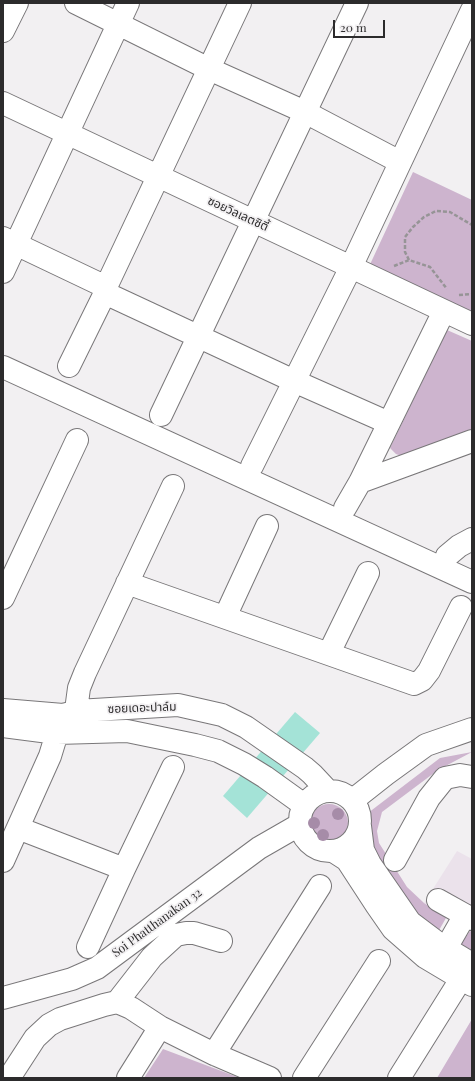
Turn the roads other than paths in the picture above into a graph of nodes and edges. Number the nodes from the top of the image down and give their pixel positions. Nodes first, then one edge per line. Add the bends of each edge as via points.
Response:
1 (17, 3) edge
2 (76, 3) edge
3 (128, 3) edge
4 (240, 3) edge
5 (349, 6) edge
6 (472, 10) edge
7 (118, 24) junction
8 (3, 31) edge
9 (209, 69) junction
10 (3, 103) edge
11 (305, 112) junction
12 (68, 133) junction
13 (400, 162) junction
14 (158, 176) junction
15 (254, 221) junction
16 (9, 241) edge
17 (358, 271) junction
18 (3, 272) edge
19 (105, 290) junction
20 (444, 311) junction
21 (472, 324) edge
22 (199, 337) junction
23 (69, 366) dead end
24 (3, 367) edge
25 (294, 381) junction
26 (161, 416) dead end
27 (389, 423) junction
28 (77, 440) dead end
29 (472, 441) edge
30 (252, 466) dead end
31 (360, 482) junction
32 (173, 486) dead end
33 (346, 508) dead end
34 (267, 526) dead end
35 (472, 539) edge
36 (447, 556) dead end
37 (368, 573) dead end
38 (472, 582) edge
39 (127, 583) junction
40 (3, 598) edge
41 (461, 607) dead end
42 (225, 617) junction
43 (329, 653) junction
44 (148, 707) junction
45 (3, 710) edge
46 (67, 722) junction
47 (3, 726) edge
48 (246, 727) junction
49 (472, 729) edge
50 (142, 734) junction
51 (230, 757) junction
52 (173, 767) dead end
53 (472, 777) edge
54 (327, 790) junction
55 (353, 800) junction
56 (302, 815) junction
57 (360, 826) junction
58 (18, 828) junction
59 (333, 851) junction
60 (395, 860) dead end
61 (3, 861) edge
62 (124, 869) junction
63 (320, 886) dead end
64 (438, 900) dead end
65 (468, 917) edge
66 (221, 942) dead end
67 (88, 947) dead end
68 (446, 948) junction
69 (379, 961) dead end
70 (469, 974) edge
71 (3, 998) edge
72 (117, 1002) junction
73 (160, 1027) junction
74 (25, 1053) junction
75 (214, 1054) junction
76 (3, 1059) edge
77 (9, 1078) edge
78 (128, 1078) edge
79 (270, 1078) edge
80 (304, 1078) edge
81 (399, 1078) edge

1 - 8 street
2 - 7 street
3 - 7 street
4 - 9 street
5 - 11 street
6 - 13 street
7 - 9 street
7 - 12 street
9 - 11 street
9 - 14 street
10 - 12 street, ซอยวิลเลตซิตี้
11 - 13 street
11 - 15 street
12 - 14 street, ซอยวิลเลตซิตี้
12 - 16 street
13 - 17 street
14 - 15 street, ซอยวิลเลตซิตี้
14 - 19 street
15 - 17 street, ซอยวิลเลตซิตี้
15 - 22 street
16 - 18 street
16 - 19 street
17 - 20 street, ซอยวิลเลตซิตี้
17 - 25 street
19 - 22 street
19 - 23 street
20 - 21 street, ซอยวิลเลตซิตี้
20 - 27 street
22 - 25 street
22 - 26 street
24 - 38 street
25 - 27 street
25 - 30 street
27 - 31 street
28 - 40 street
29 - 31 street
31 - 33 street
32 - 39 street
34 - 42 street
35 - 36 street
37 - 43 street
39 - 42 street
39 - 46 street via 85,673
41 - 43 street via 429,671 422,680 414,684
42 - 43 street
44 - 46 street, ซอยเดอะปาล์ม
44 - 48 street, ซอยเดอะปาล์ม via 178,706 222,715
44 - 50 street
45 - 46 street, ซอยเดอะปาล์ม
46 - 47 street, ซอยเดอะปาล์ม
46 - 50 street, ซอยเดอะปาล์ม
46 - 58 street
48 - 51 street
48 - 54 street, ซอยเดอะปาล์ม via 309,771
49 - 55 street via 426,745
50 - 51 street, ซอยเดอะปาล์ม via 195,744
51 - 56 street, ซอยเดอะปาล์ม via 264,777
52 - 62 street
53 - 60 street via 460,775 445,778 429,798
54 - 55 street via 345,794
54 - 56 street via 310,798
55 - 57 street via 358,809
56 - 59 street via 302,833 306,841 320,850
56 - 71 street, Soi Phatthanakan 32 via 97,968 72,979
57 - 59 street via 354,839 347,846
57 - 68 street via 362,850 410,922
58 - 61 street
58 - 62 street
59 - 70 street via 347,860 393,929 426,957
62 - 67 street
63 - 75 street
64 - 65 street
65 - 68 street
66 - 72 street via 194,933 176,935 152,957
68 - 70 street
69 - 80 street
70 - 81 street
72 - 73 street
72 - 74 street via 60,1019 49,1025 35,1038
73 - 75 street
73 - 78 street
74 - 76 street
74 - 77 street
75 - 79 street

